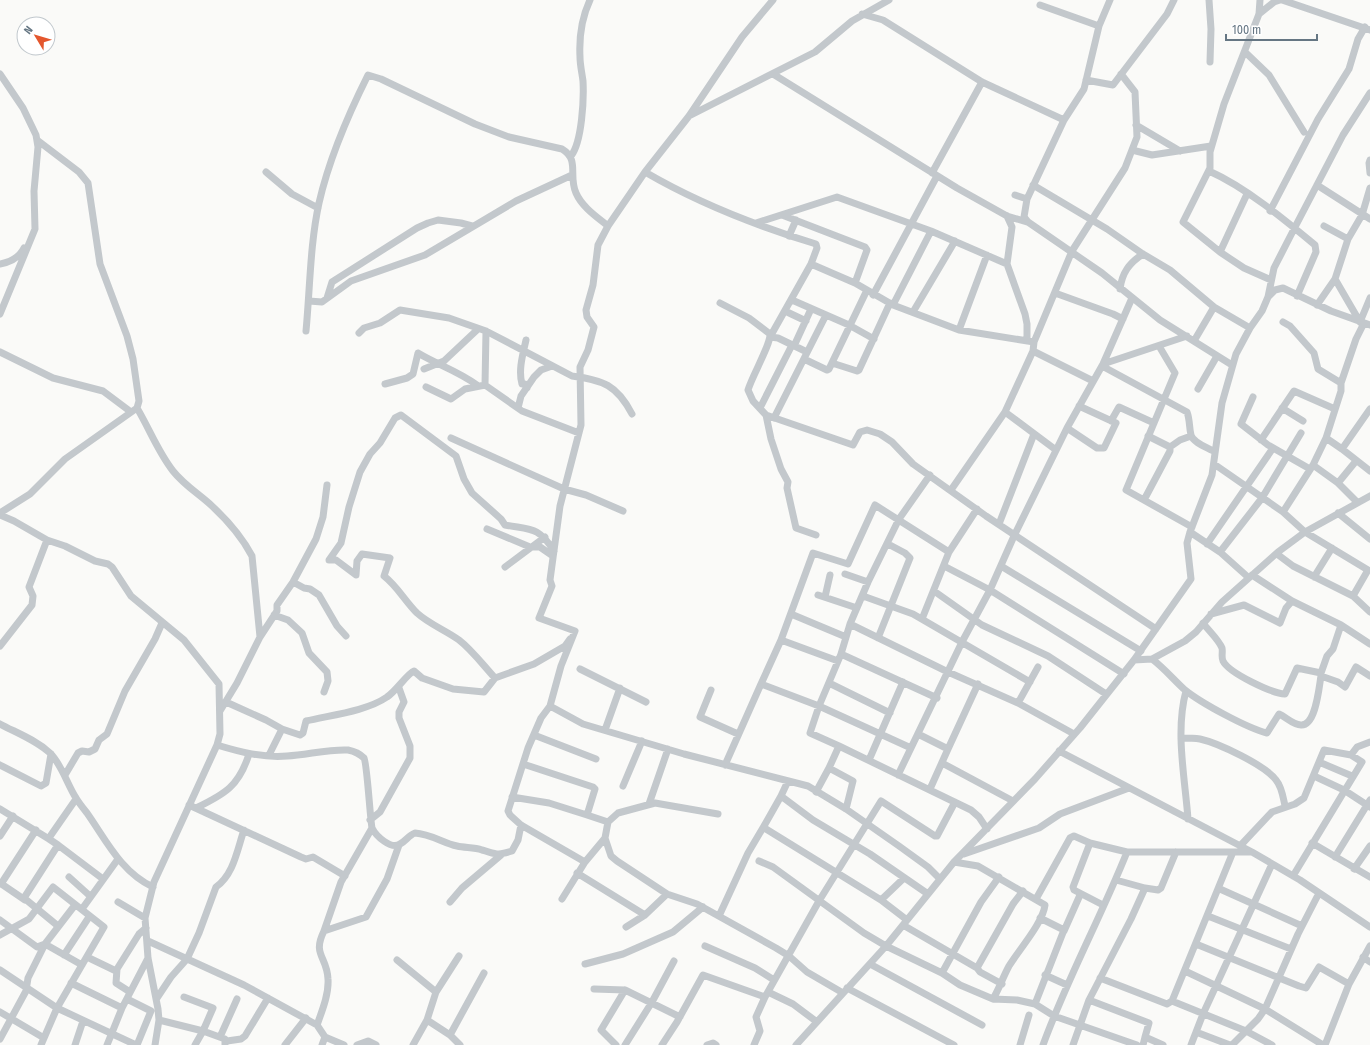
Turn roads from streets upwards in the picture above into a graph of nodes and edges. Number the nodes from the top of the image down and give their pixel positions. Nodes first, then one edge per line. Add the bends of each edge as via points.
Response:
1 (590, 0) edge
2 (773, 0) edge
3 (889, 0) edge
4 (1110, 0) edge
5 (1174, 0) edge
6 (1209, 0) edge
7 (1260, 0) edge
8 (1281, 0) edge
9 (1040, 5) dead end
10 (862, 14) junction
11 (1259, 14) junction
12 (1099, 26) junction
13 (1367, 29) edge
14 (1245, 52) junction
15 (1210, 62) dead end
16 (0, 74) edge
17 (773, 74) junction
18 (1121, 74) junction
19 (1086, 80) junction
20 (982, 82) junction
21 (1370, 93) edge
22 (689, 116) junction
23 (1064, 120) junction
24 (1136, 125) junction
25 (1304, 132) dead end
26 (37, 140) junction
27 (1211, 146) junction
28 (1132, 150) junction
29 (1180, 151) junction
30 (571, 156) junction
31 (1370, 160) edge
32 (1209, 171) junction
33 (266, 172) dead end
34 (645, 172) junction
35 (1370, 173) edge
36 (935, 174) junction
37 (572, 176) junction
38 (1033, 185) junction
39 (1317, 185) junction
40 (1370, 188) edge
41 (1247, 194) junction
42 (1016, 195) dead end
43 (1027, 199) junction
44 (1368, 201) edge
45 (318, 208) junction
46 (1270, 211) junction
47 (782, 215) junction
48 (1362, 215) junction
49 (1007, 216) junction
50 (1370, 219) edge
51 (796, 220) junction
52 (1091, 220) junction
53 (756, 222) junction
54 (1028, 222) junction
55 (911, 224) junction
56 (472, 226) junction
57 (608, 226) junction
58 (1324, 226) dead end
59 (1294, 229) junction
60 (931, 232) junction
61 (789, 236) junction
62 (1348, 239) junction
63 (955, 242) junction
64 (24, 248) dead end
65 (1072, 251) junction
66 (1220, 252) junction
67 (1143, 254) junction
68 (987, 256) junction
69 (0, 264) edge
70 (811, 264) junction
71 (1007, 264) junction
72 (1335, 279) junction
73 (1271, 280) junction
74 (855, 283) junction
75 (1120, 290) junction
76 (870, 292) junction
77 (1055, 293) junction
78 (1298, 296) junction
79 (1268, 297) junction
80 (327, 298) junction
81 (1132, 298) junction
82 (1370, 298) edge
83 (792, 300) junction
84 (309, 301) junction
85 (720, 303) dead end
86 (891, 304) junction
87 (1317, 305) junction
88 (1214, 307) junction
89 (811, 309) junction
90 (785, 311) junction
91 (913, 312) junction
92 (0, 314) edge
93 (826, 315) junction
94 (1123, 319) junction
95 (806, 321) junction
96 (1283, 322) dead end
97 (1364, 323) edge
98 (849, 325) junction
99 (1250, 328) junction
100 (478, 329) junction
101 (959, 330) junction
102 (306, 331) dead end
103 (486, 331) junction
104 (359, 333) dead end
105 (770, 337) junction
106 (874, 339) junction
107 (1190, 339) junction
108 (526, 340) dead end
109 (1031, 342) junction
110 (793, 345) junction
111 (1159, 346) junction
112 (524, 351) junction
113 (1033, 351) junction
114 (0, 352) edge
115 (806, 355) junction
116 (1217, 356) junction
117 (832, 363) junction
118 (436, 364) junction
119 (1232, 364) junction
120 (1102, 365) junction
121 (553, 366) junction
122 (424, 369) dead end
123 (580, 377) junction
124 (1093, 381) junction
125 (1341, 383) junction
126 (385, 384) dead end
127 (477, 385) junction
128 (485, 385) junction
129 (426, 387) dead end
130 (527, 388) junction
131 (1198, 389) dead end
132 (1254, 397) dead end
133 (1165, 400) junction
134 (1079, 406) junction
135 (518, 408) junction
136 (760, 408) junction
137 (1282, 408) junction
138 (1336, 409) junction
139 (1370, 409) edge
140 (134, 410) junction
141 (1005, 412) junction
142 (632, 414) dead end
143 (766, 415) junction
144 (774, 418) junction
145 (1111, 421) junction
146 (1302, 422) dead end
147 (1154, 423) junction
148 (1067, 428) junction
149 (1300, 432) dead end
150 (579, 434) junction
151 (1034, 434) junction
152 (1148, 436) junction
153 (1191, 436) junction
154 (451, 438) dead end
155 (1326, 438) junction
156 (1261, 440) junction
157 (1170, 447) junction
158 (1273, 448) junction
159 (1342, 449) junction
160 (1056, 450) junction
161 (1215, 452) junction
162 (1288, 456) junction
163 (1356, 461) junction
164 (1214, 464) junction
165 (1312, 467) junction
166 (1370, 471) edge
167 (930, 475) junction
168 (1338, 484) junction
169 (327, 485) dead end
170 (1248, 487) junction
171 (564, 489) junction
172 (951, 490) junction
173 (1370, 496) edge
174 (1262, 498) junction
175 (1144, 500) junction
176 (1357, 502) junction
177 (976, 509) junction
178 (623, 511) dead end
179 (1283, 512) junction
180 (1338, 513) junction
181 (0, 514) edge
182 (899, 519) junction
183 (999, 524) junction
184 (488, 529) dead end
185 (1191, 529) junction
186 (1306, 532) junction
187 (816, 535) dead end
188 (1014, 536) junction
189 (545, 537) junction
190 (1370, 539) edge
191 (47, 540) junction
192 (888, 544) junction
193 (1208, 544) junction
194 (530, 547) junction
195 (1332, 548) junction
196 (950, 552) junction
197 (1220, 552) junction
198 (554, 553) junction
199 (1277, 554) junction
200 (944, 566) junction
201 (1001, 566) junction
202 (505, 567) dead end
203 (1369, 568) edge
204 (845, 574) dead end
205 (830, 575) dead end
206 (1250, 577) junction
207 (1314, 577) junction
208 (293, 582) junction
209 (868, 582) junction
210 (934, 590) junction
211 (990, 590) junction
212 (863, 596) junction
213 (1353, 596) junction
214 (1292, 601) junction
215 (892, 606) junction
216 (857, 608) junction
217 (1370, 612) edge
218 (791, 614) junction
219 (1211, 614) junction
220 (274, 615) junction
221 (922, 619) junction
222 (975, 620) junction
223 (162, 623) junction
224 (1203, 623) junction
225 (850, 624) junction
226 (1341, 625) junction
227 (1156, 630) junction
228 (346, 636) dead end
229 (573, 636) junction
230 (260, 637) junction
231 (846, 637) junction
232 (878, 638) junction
233 (781, 640) junction
234 (962, 642) junction
235 (1370, 644) edge
236 (0, 646) edge
237 (1141, 651) junction
238 (840, 654) junction
239 (1152, 659) junction
240 (1134, 660) junction
241 (838, 661) junction
242 (1038, 667) dead end
243 (580, 669) dead end
244 (948, 672) junction
245 (1124, 674) junction
246 (1370, 676) edge
247 (495, 678) junction
248 (903, 682) junction
249 (1030, 682) junction
250 (829, 683) junction
251 (761, 684) junction
252 (978, 684) junction
253 (400, 688) junction
254 (620, 688) junction
255 (711, 690) dead end
256 (1186, 691) junction
257 (324, 692) dead end
258 (1106, 694) junction
259 (936, 698) junction
260 (226, 702) junction
261 (646, 702) dead end
262 (1018, 703) junction
263 (550, 706) junction
264 (819, 706) junction
265 (220, 712) junction
266 (890, 713) junction
267 (0, 724) edge
268 (282, 729) junction
269 (605, 730) junction
270 (738, 734) junction
271 (918, 734) junction
272 (1074, 734) junction
273 (534, 735) junction
274 (881, 735) junction
275 (1181, 738) junction
276 (642, 741) junction
277 (1370, 742) edge
278 (217, 746) junction
279 (839, 746) junction
280 (911, 748) junction
281 (668, 749) junction
282 (948, 749) junction
283 (1059, 751) junction
284 (51, 754) junction
285 (249, 754) junction
286 (269, 755) junction
287 (1351, 755) junction
288 (596, 759) dead end
289 (869, 760) junction
290 (1319, 762) junction
291 (1366, 762) edge
292 (942, 763) junction
293 (523, 764) junction
294 (0, 765) edge
295 (725, 765) junction
296 (830, 768) junction
297 (64, 775) junction
298 (898, 775) junction
299 (1314, 776) junction
300 (1352, 776) junction
301 (788, 781) junction
302 (623, 786) dead end
303 (1129, 788) junction
304 (930, 789) junction
305 (1344, 790) junction
306 (816, 792) junction
307 (512, 796) junction
308 (781, 796) junction
309 (76, 799) junction
310 (1013, 800) junction
311 (955, 802) junction
312 (649, 804) junction
313 (1369, 804) edge
314 (192, 806) junction
315 (1285, 806) junction
316 (846, 809) junction
317 (0, 810) edge
318 (718, 814) dead end
319 (587, 815) junction
320 (13, 816) junction
321 (1188, 819) junction
322 (370, 820) junction
323 (608, 822) junction
324 (868, 824) junction
325 (521, 825) junction
326 (764, 826) junction
327 (372, 828) junction
328 (987, 829) junction
329 (36, 830) junction
330 (244, 830) junction
331 (0, 836) edge
332 (605, 838) junction
333 (49, 839) junction
334 (1090, 843) junction
335 (1312, 843) junction
336 (854, 844) junction
337 (58, 845) junction
338 (399, 845) junction
339 (1240, 846) junction
340 (1370, 846) edge
341 (1127, 852) junction
342 (1176, 852) junction
343 (1233, 852) junction
344 (1252, 852) junction
345 (501, 855) junction
346 (962, 855) junction
347 (1335, 857) junction
348 (118, 859) junction
349 (759, 861) dead end
350 (585, 862) junction
351 (954, 862) junction
352 (1272, 864) junction
353 (1354, 869) junction
354 (837, 872) junction
355 (577, 873) junction
356 (345, 876) junction
357 (1293, 876) junction
358 (69, 877) dead end
359 (999, 877) junction
360 (1370, 877) edge
361 (103, 878) junction
362 (904, 878) junction
363 (940, 879) junction
364 (1116, 880) junction
365 (1, 884) edge
366 (153, 887) junction
367 (1145, 888) junction
368 (1220, 889) junction
369 (1023, 892) junction
370 (1319, 893) junction
371 (667, 894) junction
372 (928, 894) junction
373 (1080, 895) junction
374 (90, 896) junction
375 (562, 899) dead end
376 (1036, 899) junction
377 (25, 900) junction
378 (881, 900) junction
379 (819, 901) junction
380 (118, 902) dead end
381 (450, 902) dead end
382 (1254, 904) junction
383 (1103, 905) junction
384 (78, 907) junction
385 (704, 907) junction
386 (37, 909) junction
387 (645, 915) junction
388 (719, 916) junction
389 (1208, 916) junction
390 (89, 917) junction
391 (145, 918) junction
392 (1040, 918) junction
393 (0, 920) edge
394 (905, 922) junction
395 (58, 926) junction
396 (1302, 926) junction
397 (626, 927) dead end
398 (1370, 927) edge
399 (13, 928) junction
400 (146, 928) junction
401 (1242, 929) junction
402 (324, 931) junction
403 (1064, 931) junction
404 (0, 934) edge
405 (148, 941) junction
406 (45, 944) junction
407 (1196, 944) junction
408 (705, 946) dead end
409 (886, 946) junction
410 (1370, 946) edge
411 (1291, 949) junction
412 (64, 955) junction
413 (952, 955) junction
414 (459, 956) dead end
415 (789, 956) junction
416 (87, 957) junction
417 (1229, 957) junction
418 (1363, 957) junction
419 (148, 958) junction
420 (187, 959) junction
421 (397, 960) dead end
422 (674, 961) dead end
423 (1370, 962) edge
424 (585, 964) dead end
425 (870, 964) junction
426 (82, 965) junction
427 (977, 968) junction
428 (117, 969) junction
429 (0, 970) edge
430 (1185, 971) junction
431 (484, 973) dead end
432 (942, 973) junction
433 (1045, 975) junction
434 (1279, 977) junction
435 (1100, 978) junction
436 (774, 980) junction
437 (71, 984) junction
438 (1002, 984) junction
439 (1349, 984) junction
440 (1067, 985) junction
441 (1216, 986) junction
442 (27, 989) junction
443 (594, 989) dead end
444 (626, 990) junction
445 (845, 991) junction
446 (436, 992) junction
447 (766, 994) junction
448 (129, 995) junction
449 (184, 997) dead end
450 (157, 998) junction
451 (268, 998) junction
452 (237, 999) dead end
453 (993, 1000) junction
454 (1088, 1000) junction
455 (1172, 1001) junction
456 (652, 1002) junction
457 (1034, 1004) junction
458 (57, 1008) junction
459 (122, 1008) junction
460 (1265, 1009) junction
461 (0, 1012) edge
462 (1203, 1014) junction
463 (1029, 1015) dead end
464 (1054, 1016) junction
465 (680, 1017) junction
466 (12, 1018) junction
467 (306, 1018) junction
468 (159, 1020) junction
469 (427, 1020) junction
470 (83, 1021) junction
471 (817, 1022) junction
472 (317, 1025) junction
473 (982, 1025) dead end
474 (1080, 1025) junction
475 (203, 1031) junction
476 (1246, 1031) junction
477 (1196, 1032) junction
478 (112, 1033) junction
479 (450, 1035) junction
480 (220, 1037) junction
481 (325, 1037) junction
482 (1145, 1037) junction
483 (0, 1039) edge
484 (42, 1043) edge
485 (226, 1043) edge
486 (1269, 1044) edge
487 (75, 1045) edge
488 (107, 1045) edge
489 (136, 1045) edge
490 (155, 1045) edge
491 (195, 1045) edge
492 (285, 1045) edge
493 (322, 1045) edge
494 (344, 1045) edge
495 (357, 1045) edge
496 (376, 1045) edge
497 (413, 1045) edge
498 (460, 1045) edge
499 (616, 1045) edge
500 (625, 1045) edge
501 (662, 1045) edge
502 (707, 1045) edge
503 (716, 1045) edge
504 (754, 1045) edge
505 (796, 1045) edge
506 (954, 1045) edge
507 (1020, 1045) edge
508 (1043, 1045) edge
509 (1073, 1045) edge
510 (1137, 1045) edge
511 (1143, 1045) edge
512 (1163, 1045) edge
513 (1191, 1045) edge
514 (1231, 1045) edge
515 (1324, 1045) edge

1 - 30 street via 586,8 581,38 581,116 577,143
2 - 22 street via 742,37
3 - 10 street
4 - 12 street
5 - 18 street
6 - 15 street
7 - 11 street
8 - 11 street via 1274,2
8 - 13 street
9 - 12 street
10 - 17 street via 820,49
10 - 20 street via 883,20
11 - 14 street
12 - 19 street
13 - 46 street via 1358,39 1349,69 1318,119
14 - 25 street via 1269,75
14 - 27 street via 1224,104
16 - 26 street via 23,108
17 - 22 street
17 - 36 street
18 - 19 street via 1113,85
18 - 24 street via 1135,92
19 - 23 street via 1084,89
20 - 23 street
20 - 36 street
21 - 39 street via 1343,135
22 - 34 street
23 - 38 street
24 - 28 street via 1137,137
24 - 29 street
26 - 92 street via 35,229
26 - 140 street via 79,172 88,183 100,264 133,359 139,401
27 - 29 street
27 - 32 street
28 - 29 street via 1152,155
28 - 52 street via 1125,168
30 - 37 street
30 - 45 street via 562,149 509,136 475,124 368,75 332,160
31 - 35 street
32 - 41 street
32 - 66 street via 1183,222
33 - 45 street via 292,194
34 - 53 street via 681,193
34 - 57 street
36 - 49 street
36 - 55 street
37 - 56 street via 516,201
37 - 57 street via 576,194 590,211
38 - 43 street
38 - 52 street
39 - 48 street
39 - 59 street
40 - 44 street
41 - 46 street
41 - 66 street
42 - 43 street
43 - 54 street via 1024,216
44 - 48 street
45 - 84 street
46 - 59 street
47 - 51 street
47 - 53 street
47 - 55 street via 837,197
48 - 50 street
48 - 62 street
49 - 54 street
49 - 71 street via 1012,226
51 - 61 street
51 - 74 street via 867,250
52 - 65 street
52 - 67 street
53 - 61 street
54 - 65 street
55 - 60 street
55 - 76 street
56 - 80 street via 425,255 352,281
56 - 80 street via 438,220 417,228 332,282
57 - 123 street via 598,245 593,285 586,310 587,317 594,327 593,335 580,367
58 - 62 street
59 - 73 street via 1274,268
59 - 78 street via 1316,247
60 - 63 street
60 - 86 street
61 - 70 street via 816,244
62 - 72 street
63 - 68 street
63 - 91 street
64 - 69 street via 12,261
65 - 75 street
65 - 77 street
66 - 73 street via 1244,268
67 - 75 street via 1126,269
67 - 88 street via 1180,277
68 - 71 street
68 - 101 street
70 - 74 street
70 - 83 street
71 - 109 street via 1025,314
72 - 87 street
72 - 97 street
73 - 79 street
74 - 76 street
75 - 81 street
76 - 86 street
76 - 98 street
77 - 94 street
77 - 109 street
78 - 79 street via 1279,288
78 - 87 street
79 - 99 street
80 - 84 street via 322,302
81 - 94 street
81 - 107 street
82 - 97 street
83 - 89 street
83 - 90 street
84 - 102 street
85 - 105 street via 766,330
86 - 91 street
86 - 106 street
87 - 97 street
88 - 99 street
88 - 107 street
89 - 93 street
89 - 95 street
90 - 95 street
90 - 105 street
91 - 101 street
93 - 98 street
93 - 115 street
94 - 120 street
95 - 110 street
96 - 125 street via 1290,326 1314,353 1318,369
97 - 125 street
98 - 106 street
98 - 117 street
99 - 119 street
100 - 103 street
100 - 104 street via 454,319 400,310
100 - 118 street via 444,361
101 - 109 street
103 - 112 street
103 - 128 street
105 - 110 street
105 - 136 street via 748,390
106 - 117 street via 862,366 857,371
107 - 111 street
107 - 116 street
108 - 112 street
109 - 113 street
110 - 115 street
110 - 136 street
111 - 120 street
111 - 133 street via 1175,373
112 - 121 street
112 - 130 street via 521,379
113 - 124 street
113 - 141 street
114 - 140 street via 53,378 103,391
115 - 117 street via 827,370
115 - 144 street
116 - 119 street
116 - 131 street
118 - 122 street
118 - 126 street via 418,353 413,374
118 - 127 street via 453,370
119 - 161 street via 1222,403
120 - 124 street
120 - 133 street
121 - 123 street via 572,376
121 - 130 street via 541,370
123 - 142 street via 609,385
123 - 150 street via 582,400
124 - 134 street
125 - 138 street
127 - 128 street
127 - 129 street via 465,389 451,399
128 - 135 street
130 - 135 street via 521,396
132 - 156 street via 1241,424
133 - 147 street
133 - 153 street via 1187,412
134 - 145 street
134 - 148 street
135 - 150 street
136 - 143 street
137 - 138 street via 1294,391
137 - 146 street
137 - 156 street
138 - 155 street
139 - 159 street
140 - 181 street via 65,459 30,494
140 - 230 street via 173,472 211,505 247,546 252,556
141 - 151 street
141 - 172 street
143 - 144 street
143 - 187 street via 771,439 788,482 787,488 796,528
144 - 167 street via 852,445 860,432 872,431 892,442 914,464
145 - 147 street via 1119,407
145 - 148 street via 1116,423 1104,448 1100,449
147 - 152 street
148 - 160 street
149 - 162 street
150 - 171 street
151 - 160 street
151 - 183 street
152 - 157 street
152 - 175 street via 1126,490
153 - 157 street
153 - 161 street
154 - 171 street
155 - 159 street
155 - 165 street
156 - 158 street
157 - 175 street
158 - 162 street
158 - 170 street
159 - 163 street
160 - 188 street
161 - 164 street
162 - 165 street
162 - 174 street
163 - 166 street
163 - 168 street
164 - 170 street
164 - 185 street
165 - 168 street
165 - 179 street
167 - 172 street
167 - 182 street
168 - 176 street
169 - 208 street via 323,517 316,539
170 - 174 street
170 - 193 street
171 - 178 street via 586,495
171 - 198 street
172 - 177 street
173 - 176 street
174 - 179 street
174 - 197 street
175 - 185 street
176 - 180 street
177 - 183 street
177 - 196 street
179 - 186 street
180 - 186 street
180 - 190 street
181 - 191 street
182 - 192 street
182 - 196 street
182 - 218 street via 875,505 848,564 813,553
183 - 188 street
184 - 194 street
185 - 193 street
185 - 227 street via 1188,558 1191,579
186 - 195 street
186 - 199 street
188 - 201 street
188 - 227 street
189 - 194 street
189 - 198 street
189 - 247 street via 525,528 505,525 472,493 456,456 401,415 395,418 360,472 341,543 329,560 336,560 356,575 357,561 362,554 390,558 384,576 416,612 465,645
191 - 223 street via 108,564 131,596
191 - 236 street via 29,587 33,596 32,605
192 - 209 street
192 - 215 street via 910,558
193 - 197 street
194 - 198 street via 540,547
194 - 202 street
195 - 203 street
195 - 207 street
196 - 200 street
197 - 206 street
198 - 229 street via 550,580 552,586 539,618 575,631
199 - 206 street
199 - 207 street via 1284,561
200 - 210 street
200 - 211 street
201 - 211 street
201 - 237 street
203 - 213 street
204 - 209 street
205 - 216 street via 822,596
206 - 214 street
206 - 219 street
207 - 213 street
208 - 220 street via 277,605
208 - 228 street via 319,595 337,626
209 - 212 street
210 - 221 street
210 - 222 street
211 - 222 street
211 - 245 street
212 - 215 street
212 - 216 street
213 - 217 street
214 - 219 street via 1280,623 1244,605
214 - 226 street
215 - 221 street
215 - 232 street
216 - 225 street
218 - 231 street
218 - 233 street
219 - 224 street
220 - 230 street
220 - 257 street via 288,620 302,633 309,653 327,672 328,681
221 - 234 street
222 - 234 street
222 - 258 street via 1048,656
223 - 265 street via 184,640 219,684
223 - 297 street via 125,691 107,734 89,752 78,753
224 - 226 street via 1222,648 1222,660 1229,669 1275,693 1285,694 1297,668 1321,673
224 - 239 street via 1185,641
225 - 231 street
225 - 232 street
226 - 235 street
227 - 237 street
229 - 247 street via 565,646 534,664
229 - 263 street via 561,666
230 - 260 street
231 - 238 street
232 - 244 street
233 - 241 street
233 - 251 street
234 - 244 street
234 - 249 street
237 - 240 street
238 - 241 street
238 - 248 street
239 - 240 street
239 - 256 street
240 - 245 street
241 - 250 street
242 - 249 street
243 - 254 street
244 - 252 street
244 - 259 street
245 - 258 street
246 - 256 street via 1356,667 1345,687 1321,676 1315,709 1310,721 1299,725 1279,714 1266,733 1253,729
247 - 253 street via 484,692 475,692 453,689 422,678 414,671
248 - 259 street
248 - 266 street
249 - 262 street
250 - 264 street
250 - 266 street
251 - 264 street
251 - 270 street
252 - 262 street
252 - 282 street
253 - 268 street via 376,703 306,721 300,735
253 - 322 street via 404,702 399,712 410,746 410,758 380,812
254 - 261 street
254 - 269 street
255 - 270 street via 700,717
256 - 275 street via 1182,706
258 - 272 street
259 - 271 street
260 - 265 street
260 - 268 street
262 - 272 street
263 - 269 street via 583,724
263 - 273 street via 541,718
264 - 274 street
264 - 279 street via 810,733
265 - 278 street
266 - 274 street
267 - 284 street via 37,743
268 - 286 street
269 - 276 street
270 - 295 street
271 - 280 street
271 - 282 street
272 - 283 street
273 - 288 street
273 - 293 street
274 - 280 street
274 - 289 street
275 - 315 street via 1200,739 1236,753 1258,766 1276,779 1283,793
275 - 321 street
276 - 281 street
276 - 302 street
277 - 287 street via 1357,747
278 - 285 street
278 - 314 street
279 - 289 street
279 - 296 street
280 - 298 street
281 - 295 street
281 - 312 street
282 - 292 street
283 - 303 street
283 - 310 street
284 - 294 street via 46,783 41,786
284 - 297 street
285 - 286 street
285 - 314 street via 244,769 228,791
286 - 322 street via 285,756 344,750 355,752 364,758 366,764
287 - 290 street via 1325,749
287 - 291 street
289 - 298 street
290 - 299 street
290 - 300 street
291 - 300 street
292 - 304 street
292 - 310 street
293 - 307 street
293 - 319 street via 593,787 595,789
295 - 301 street
296 - 306 street
296 - 316 street via 853,781
297 - 309 street
298 - 304 street
299 - 305 street
299 - 315 street via 1304,798 1295,804
300 - 305 street
301 - 306 street via 808,786
301 - 308 street
303 - 321 street
303 - 346 street via 1060,814 1039,828
304 - 311 street
305 - 313 street
305 - 335 street
306 - 316 street
307 - 319 street via 549,803
307 - 325 street via 508,811
308 - 326 street
308 - 336 street via 813,820
309 - 333 street
309 - 348 street
310 - 328 street
311 - 324 street via 935,836 881,801
311 - 328 street via 976,813
312 - 318 street via 663,803
312 - 323 street via 618,813
313 - 347 street
314 - 330 street
314 - 366 street
315 - 339 street via 1272,812
316 - 324 street
317 - 320 street
319 - 323 street
320 - 329 street
320 - 331 street
321 - 339 street
322 - 327 street
323 - 332 street
324 - 336 street
324 - 363 street via 928,867
325 - 345 street via 518,840 512,851
325 - 350 street
326 - 354 street
326 - 388 street via 748,853
327 - 338 street via 383,840 394,846
327 - 356 street
328 - 346 street
329 - 333 street
329 - 365 street
330 - 356 street via 306,859 313,857
330 - 420 street via 233,868 216,887 200,933
332 - 350 street
332 - 371 street via 613,858
333 - 337 street
334 - 341 street
334 - 373 street via 1073,887
334 - 376 street via 1074,836 1070,838
335 - 347 street
335 - 357 street
336 - 354 street
336 - 362 street
337 - 361 street
337 - 377 street
338 - 345 street via 416,833 426,834 457,846
338 - 402 street via 387,879 366,917
339 - 344 street
340 - 353 street
341 - 342 street
341 - 364 street
342 - 343 street
342 - 367 street via 1161,888
343 - 344 street
343 - 368 street
344 - 352 street
345 - 381 street via 462,888
346 - 351 street
347 - 353 street
348 - 361 street
348 - 366 street via 142,882
349 - 379 street via 773,867
350 - 355 street
351 - 359 street via 978,866
351 - 363 street
352 - 357 street
352 - 382 street
353 - 360 street
354 - 378 street
354 - 379 street
355 - 375 street
355 - 387 street
356 - 402 street
357 - 370 street
358 - 374 street
359 - 369 street
359 - 413 street via 981,902
361 - 374 street
362 - 372 street
362 - 378 street
363 - 372 street
364 - 367 street
364 - 383 street
365 - 377 street
366 - 391 street
367 - 435 street
368 - 382 street
368 - 389 street
369 - 376 street
369 - 427 street via 1013,904
370 - 396 street
370 - 398 street
371 - 385 street
371 - 387 street
372 - 394 street
373 - 383 street
373 - 403 street
374 - 384 street
376 - 392 street via 1045,905
377 - 386 street
378 - 394 street
379 - 409 street
379 - 415 street
380 - 391 street
382 - 396 street
382 - 401 street
383 - 440 street
384 - 386 street via 53,887
384 - 390 street
384 - 395 street
385 - 388 street
385 - 424 street via 673,932 623,954
386 - 395 street
386 - 399 street via 29,919
387 - 397 street
388 - 415 street
389 - 401 street
389 - 407 street
390 - 412 street
390 - 416 street via 104,927
391 - 400 street
392 - 403 street
392 - 438 street via 1010,966
393 - 399 street
394 - 409 street
394 - 413 street
395 - 406 street
396 - 411 street
399 - 404 street
399 - 406 street via 37,947
400 - 405 street
400 - 428 street
401 - 411 street
401 - 417 street
402 - 472 street via 319,949 329,980
403 - 433 street
405 - 419 street
405 - 420 street
406 - 412 street
406 - 442 street via 28,978
407 - 417 street
407 - 430 street
408 - 436 street via 755,968
409 - 425 street
409 - 432 street
410 - 418 street
411 - 434 street
412 - 426 street
413 - 427 street
413 - 432 street
414 - 446 street
415 - 436 street
415 - 445 street via 807,972
416 - 426 street
416 - 428 street via 114,970
417 - 434 street
417 - 441 street
418 - 423 street
418 - 439 street
419 - 448 street
419 - 450 street
420 - 450 street
420 - 451 street
421 - 446 street
422 - 456 street
425 - 445 street
425 - 473 street
426 - 437 street
427 - 438 street
428 - 448 street via 116,983
429 - 442 street
430 - 441 street
430 - 455 street
431 - 479 street
432 - 453 street via 960,985
433 - 440 street
433 - 457 street
434 - 439 street via 1306,988 1319,967
434 - 460 street
435 - 454 street
435 - 455 street via 1167,1004
436 - 447 street
437 - 458 street
437 - 459 street
438 - 453 street
439 - 515 street
440 - 464 street
441 - 460 street
441 - 462 street
442 - 458 street
442 - 466 street
443 - 444 street
444 - 456 street
444 - 499 street via 601,1031
445 - 471 street
445 - 506 street
446 - 469 street
447 - 465 street via 703,975
447 - 471 street via 793,1004
447 - 504 street via 756,1017 760,1031
448 - 459 street
448 - 489 street via 151,1010
449 - 475 street via 213,1008
450 - 468 street
451 - 467 street
451 - 485 street via 245,1036
452 - 480 street
453 - 457 street via 1017,1000
454 - 474 street
454 - 482 street via 1149,1023
455 - 462 street
456 - 465 street
456 - 500 street
457 - 464 street
458 - 470 street
458 - 484 street
459 - 478 street
460 - 476 street
460 - 515 street
461 - 466 street
462 - 476 street
462 - 477 street
463 - 507 street
464 - 474 street
464 - 508 street
465 - 501 street
466 - 483 street
466 - 484 street
467 - 472 street
467 - 492 street
468 - 475 street
468 - 490 street
469 - 479 street
469 - 497 street
470 - 478 street
470 - 487 street
471 - 505 street
472 - 481 street
474 - 509 street
474 - 510 street
475 - 480 street
475 - 491 street
476 - 486 street
476 - 514 street
477 - 513 street
477 - 514 street
478 - 488 street
478 - 489 street
479 - 498 street
480 - 485 street
481 - 493 street
481 - 494 street
482 - 511 street
482 - 512 street
495 - 496 street via 368,1041
502 - 503 street

